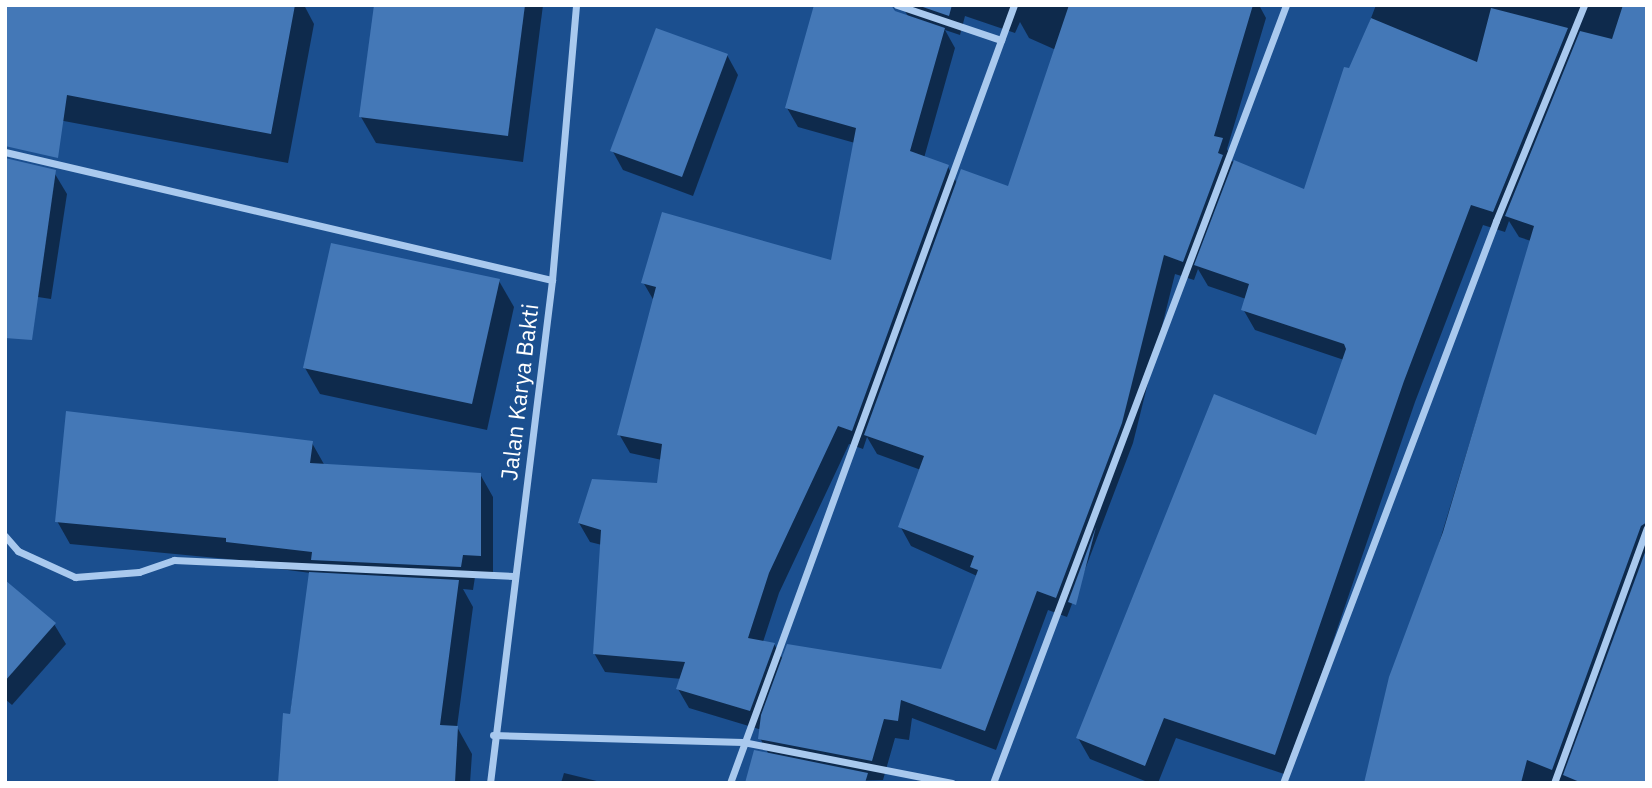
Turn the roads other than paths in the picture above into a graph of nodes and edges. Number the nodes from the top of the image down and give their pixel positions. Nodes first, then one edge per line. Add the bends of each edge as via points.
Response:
1 (576, 5) edge
2 (897, 5) edge
3 (1014, 5) edge
4 (1286, 5) edge
5 (1584, 5) edge
6 (1001, 40) junction
7 (5, 152) edge
8 (552, 280) junction
9 (1647, 528) edge
10 (5, 536) edge
11 (514, 576) junction
12 (493, 735) junction
13 (743, 742) junction
14 (490, 783) edge
15 (730, 783) edge
16 (952, 783) edge
17 (993, 783) edge
18 (1283, 783) edge
19 (1554, 783) edge

1 - 8 street, Jalan Karya Bakti
2 - 6 street
3 - 6 street
4 - 17 street
5 - 18 street via 1496,221
6 - 13 street
7 - 8 street
8 - 11 street, Jalan Karya Bakti
9 - 19 street
10 - 11 street via 18,551 75,577 139,572 174,559
11 - 12 street, Jalan Karya Bakti
12 - 13 street
12 - 14 street, Jalan Karya Bakti
13 - 15 street
13 - 16 street

